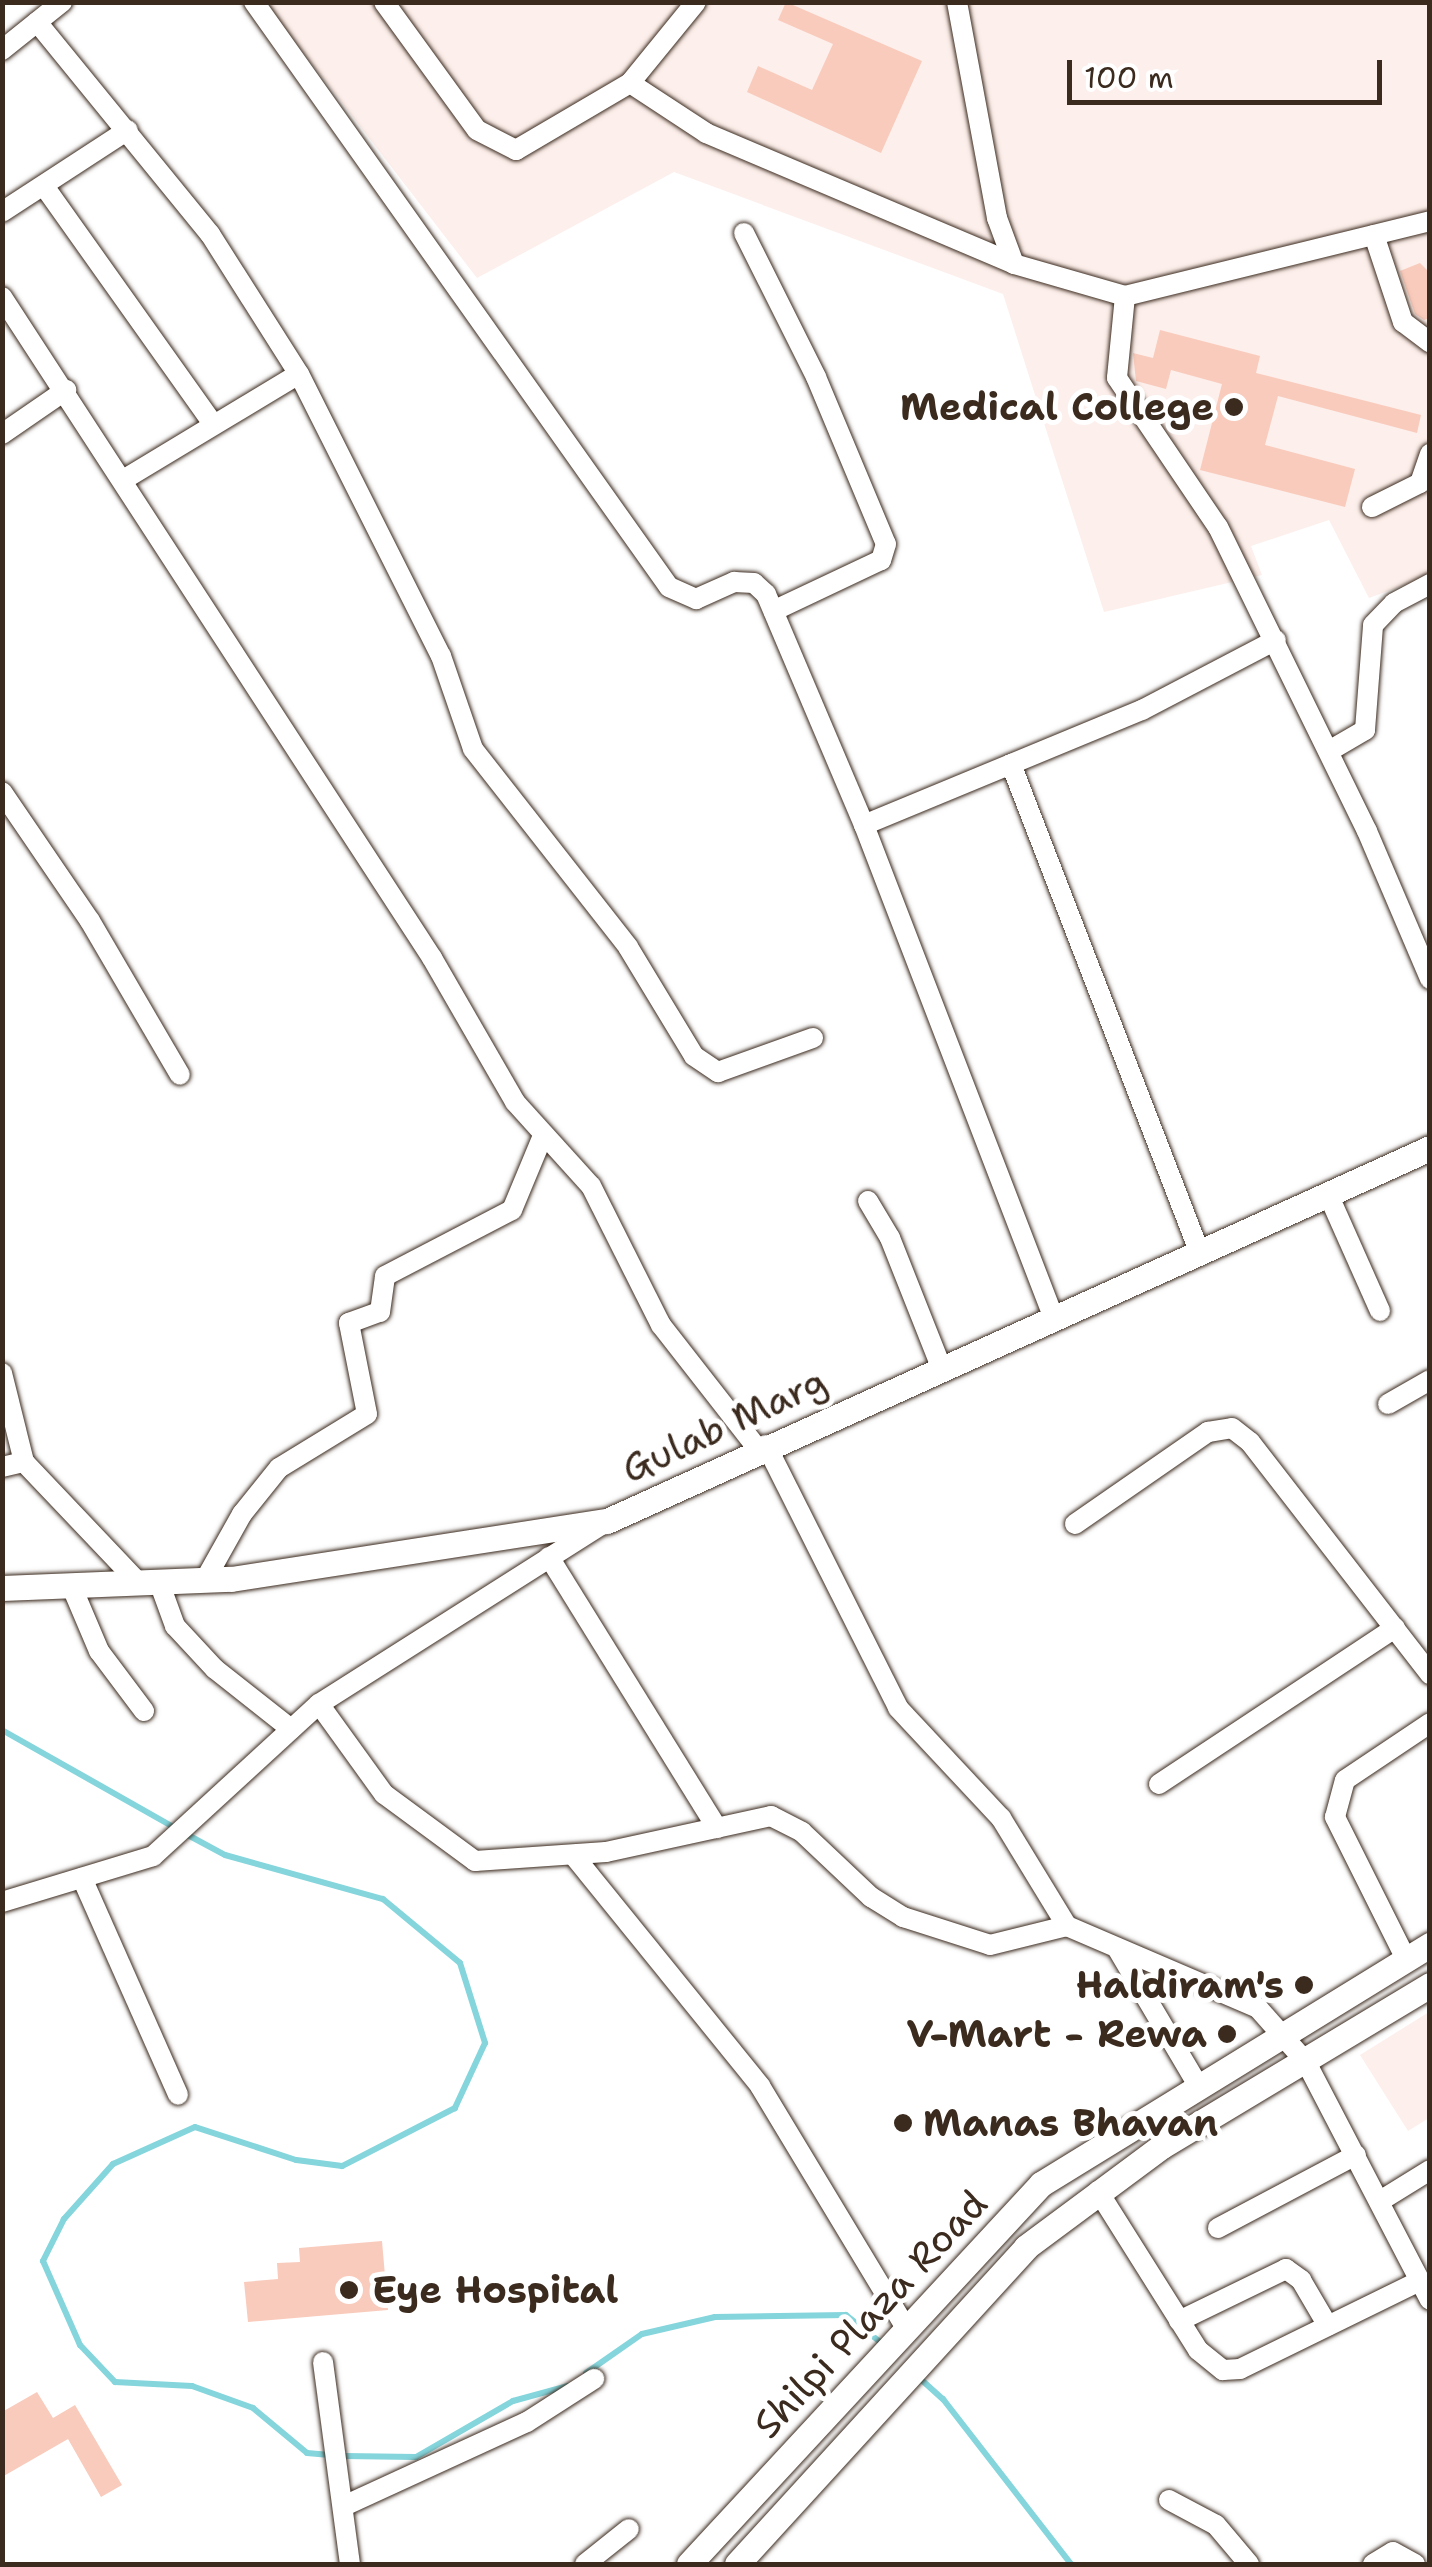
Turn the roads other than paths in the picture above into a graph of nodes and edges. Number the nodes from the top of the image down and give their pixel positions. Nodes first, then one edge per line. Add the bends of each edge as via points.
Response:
1 (62, 2) edge
2 (254, 2) edge
3 (384, 2) edge
4 (696, 2) edge
5 (957, 2) edge
6 (37, 22) junction
7 (2, 50) edge
8 (630, 83) junction
9 (128, 130) junction
10 (44, 186) junction
11 (2, 212) edge
12 (1430, 221) edge
13 (744, 233) dead end
14 (1374, 235) junction
15 (1014, 264) junction
16 (1125, 296) junction
17 (2, 297) edge
18 (1430, 342) edge
19 (299, 374) junction
20 (66, 390) junction
21 (212, 424) junction
22 (2, 434) edge
23 (1430, 454) edge
24 (123, 480) junction
25 (1372, 506) dead end
26 (1430, 584) edge
27 (773, 611) junction
28 (1276, 640) junction
29 (1329, 751) junction
30 (1010, 764) junction
31 (2, 792) edge
32 (864, 825) junction
33 (1430, 979) edge
34 (813, 1038) dead end
35 (180, 1075) dead end
36 (542, 1138) junction
37 (1430, 1148) edge
38 (1328, 1194) junction
39 (868, 1201) dead end
40 (1199, 1251) junction
41 (1380, 1310) dead end
42 (1053, 1316) junction
43 (941, 1367) junction
44 (2, 1373) edge
45 (1430, 1380) edge
46 (1388, 1404) dead end
47 (762, 1447) junction
48 (24, 1462) junction
49 (2, 1467) edge
50 (607, 1522) junction
51 (1074, 1524) dead end
52 (549, 1557) junction
53 (205, 1580) junction
54 (149, 1582) junction
55 (71, 1585) junction
56 (2, 1588) edge
57 (1395, 1628) junction
58 (1430, 1674) edge
59 (319, 1704) junction
60 (144, 1712) dead end
61 (1430, 1723) edge
62 (291, 1729) junction
63 (1159, 1784) dead end
64 (717, 1828) junction
65 (574, 1856) junction
66 (82, 1878) junction
67 (2, 1902) edge
68 (1068, 1926) junction
69 (1430, 1945) edge
70 (1118, 1950) junction
71 (1406, 1959) junction
72 (1430, 1985) edge
73 (1287, 2034) junction
74 (1306, 2062) junction
75 (1199, 2087) junction
76 (178, 2095) dead end
77 (1356, 2155) junction
78 (1430, 2170) edge
79 (1098, 2191) junction
80 (1380, 2201) junction
81 (1218, 2228) dead end
82 (1425, 2290) edge
83 (1178, 2321) junction
84 (1328, 2326) junction
85 (908, 2330) junction
86 (323, 2362) dead end
87 (594, 2379) dead end
88 (1169, 2500) dead end
89 (344, 2506) junction
90 (629, 2529) dead end
91 (702, 2560) edge
92 (350, 2564) edge
93 (584, 2564) edge
94 (738, 2564) edge
95 (1249, 2564) edge
96 (1373, 2564) edge
97 (1415, 2564) edge

1 - 6 street
2 - 27 street via 669,587 696,598 734,582 754,584
3 - 8 street via 476,130 496,145 528,148
4 - 8 street
5 - 15 street via 998,218
6 - 7 street
6 - 9 street
8 - 15 street via 706,133
9 - 10 street
9 - 19 street via 210,234
10 - 11 street
10 - 21 street
12 - 14 street
13 - 27 street via 816,378 886,544 880,560
14 - 16 street
14 - 18 street via 1403,322
15 - 16 street
16 - 28 street via 1117,378 1218,526
17 - 20 street
19 - 21 street
19 - 34 street via 441,656 473,749 628,947 694,1056 718,1072
20 - 22 street
20 - 24 street
21 - 24 street
23 - 25 street via 1420,483
24 - 36 street
26 - 29 street via 1394,604 1373,626 1365,730
27 - 32 street
28 - 29 street
28 - 30 street via 1142,710
29 - 33 street
30 - 32 street
30 - 40 street
31 - 35 street via 90,921
32 - 42 street
36 - 47 street via 591,1186 662,1325
36 - 53 street via 512,1210 385,1276 380,1312 349,1323 367,1414 279,1468 242,1514
37 - 38 street, Gulab Marg
38 - 40 street, Gulab Marg
38 - 41 street
39 - 43 street via 890,1238
40 - 42 street, Gulab Marg
42 - 43 street, Gulab Marg
43 - 47 street, Gulab Marg
44 - 48 street
45 - 46 street
47 - 50 street, Gulab Marg
47 - 68 street via 898,1708 1001,1818
48 - 49 street
48 - 54 street
50 - 52 street
50 - 53 street, Gulab Marg
51 - 57 street via 1208,1432 1232,1428 1250,1442
52 - 59 street
52 - 64 street
53 - 54 street, Gulab Marg
54 - 55 street, Gulab Marg
54 - 62 street via 215,1670
55 - 56 street, Gulab Marg
55 - 60 street via 99,1651
57 - 58 street
57 - 63 street
59 - 62 street
59 - 65 street via 384,1794 462,1854 490,1863
61 - 71 street via 1345,1780 1335,1817
62 - 66 street via 153,1856
64 - 65 street
64 - 68 street via 770,1816 786,1820 870,1897 968,1942 990,1945
65 - 85 street via 760,2086
66 - 67 street
66 - 76 street
68 - 70 street
69 - 71 street, Shilpi Plaza Road
70 - 73 street via 1258,2008
70 - 75 street
71 - 73 street, Shilpi Plaza Road
72 - 74 street, Shilpi Plaza Road
73 - 74 street
73 - 75 street, Shilpi Plaza Road
74 - 77 street
74 - 79 street, Shilpi Plaza Road
75 - 85 street, Shilpi Plaza Road via 1041,2184
77 - 80 street
77 - 81 street
78 - 80 street
79 - 83 street
79 - 94 street, Shilpi Plaza Road via 1026,2247
80 - 82 street
82 - 84 street
83 - 84 street via 1223,2370 1240,2369
83 - 84 street via 1286,2270 1301,2280
85 - 91 street, Shilpi Plaza Road
86 - 89 street
87 - 89 street via 527,2422
88 - 95 street via 1216,2525
89 - 92 street
90 - 93 street
96 - 97 street via 1393,2552

